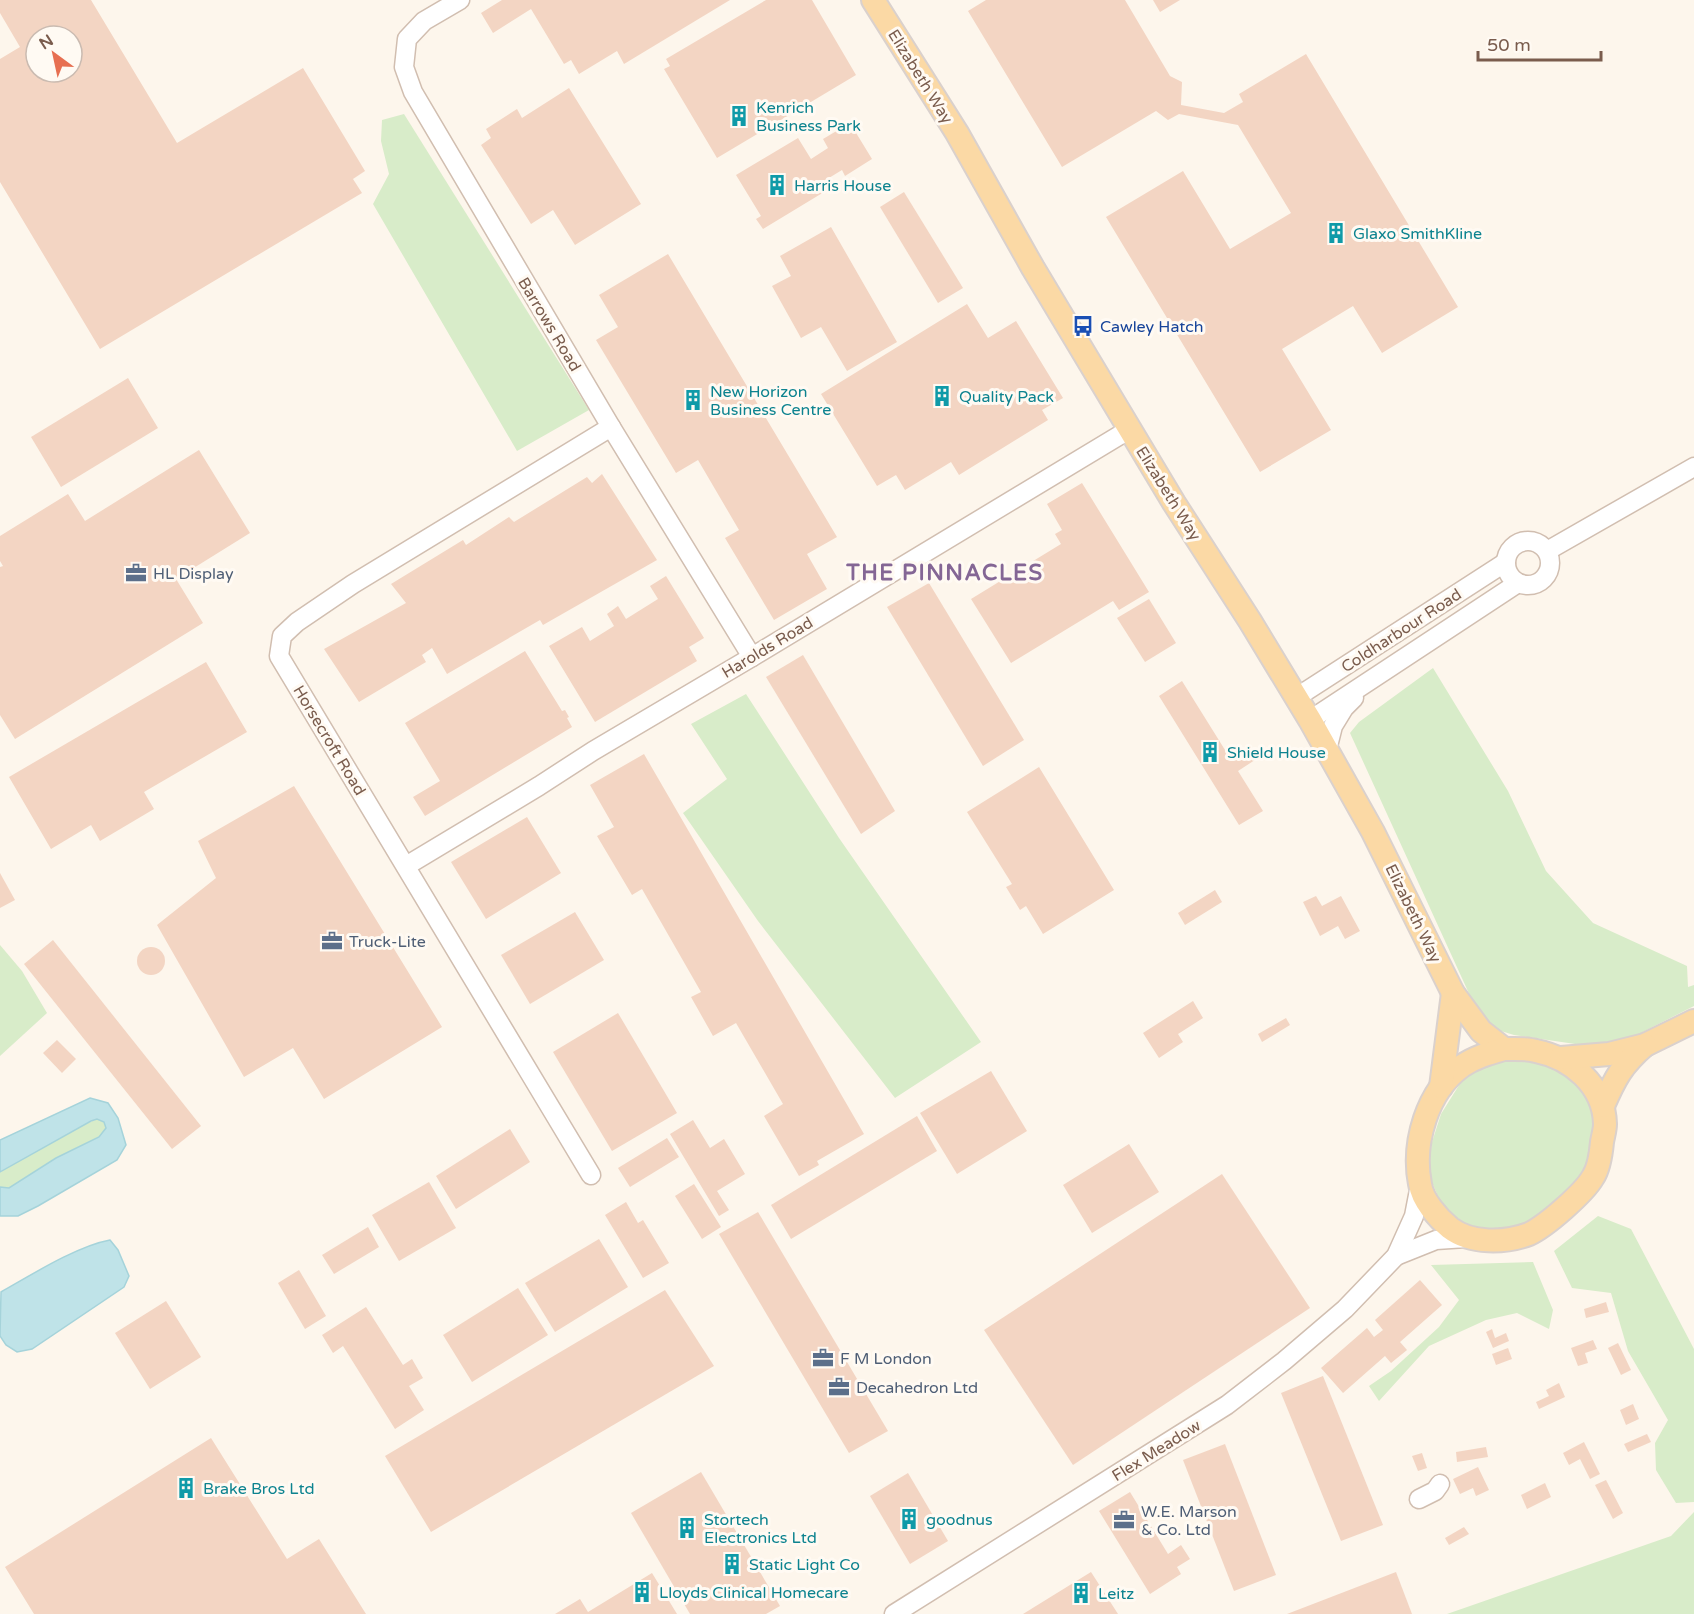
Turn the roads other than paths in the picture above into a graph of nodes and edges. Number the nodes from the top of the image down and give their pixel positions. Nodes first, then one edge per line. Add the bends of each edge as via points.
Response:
1 (460, 0) edge
2 (876, 1) edge
3 (611, 427) junction
4 (1130, 429) junction
5 (1694, 467) edge
6 (1547, 551) junction
7 (1506, 562) junction
8 (1518, 583) junction
9 (752, 657) junction
10 (1372, 679) junction
11 (1297, 697) junction
12 (1310, 720) junction
13 (1327, 750) junction
14 (406, 866) junction
15 (1453, 993) junction
16 (1694, 1021) edge
17 (1645, 1045) junction
18 (1504, 1049) junction
19 (1561, 1058) junction
20 (1441, 1087) junction
21 (1603, 1106) junction
22 (591, 1175) dead end
23 (1420, 1185) junction
24 (1466, 1238) junction
25 (1396, 1256) junction
26 (1440, 1484) dead end
27 (1419, 1499) dead end
28 (894, 1614) edge

1 - 3 street, Barrows Road via 424,21 407,39 404,68 413,92
2 - 4 main road, Elizabeth Way
3 - 9 street, Barrows Road
3 - 14 street, Horsecroft Road via 353,584 282,636 279,656
4 - 9 street, Harolds Road
4 - 11 main road, Elizabeth Way
5 - 6 street
6 - 7 street, Coldharbour Road via 1536,542 1521,542 1510,550
6 - 8 street, Coldharbour Road via 1551,565 1546,578 1535,585
7 - 8 street via 1509,574
7 - 11 street, Coldharbour Road
8 - 10 street, Coldharbour Road
9 - 14 street, Harolds Road
10 - 12 street, Coldharbour Road
10 - 13 street, Coldharbour Road via 1332,726
11 - 12 main road, Elizabeth Way
12 - 13 main road, Elizabeth Way
13 - 15 main road, Elizabeth Way via 1373,832
14 - 22 street, Horsecroft Road
15 - 18 main road, Elizabeth Way via 1481,1031
15 - 20 main road
16 - 17 main road
17 - 19 main road via 1609,1054
17 - 21 main road via 1616,1077
18 - 19 main road via 1534,1050
18 - 20 main road via 1461,1066
19 - 21 main road via 1596,1090
20 - 23 main road via 1421,1130
21 - 24 main road via 1605,1125 1594,1176 1574,1199 1530,1233 1510,1239
23 - 24 main road via 1439,1217
23 - 25 street, Flex Meadow via 1414,1216
24 - 25 street, Flex Meadow via 1436,1240
25 - 28 street, Flex Meadow via 1345,1309 1227,1405
26 - 27 street via 1436,1491

